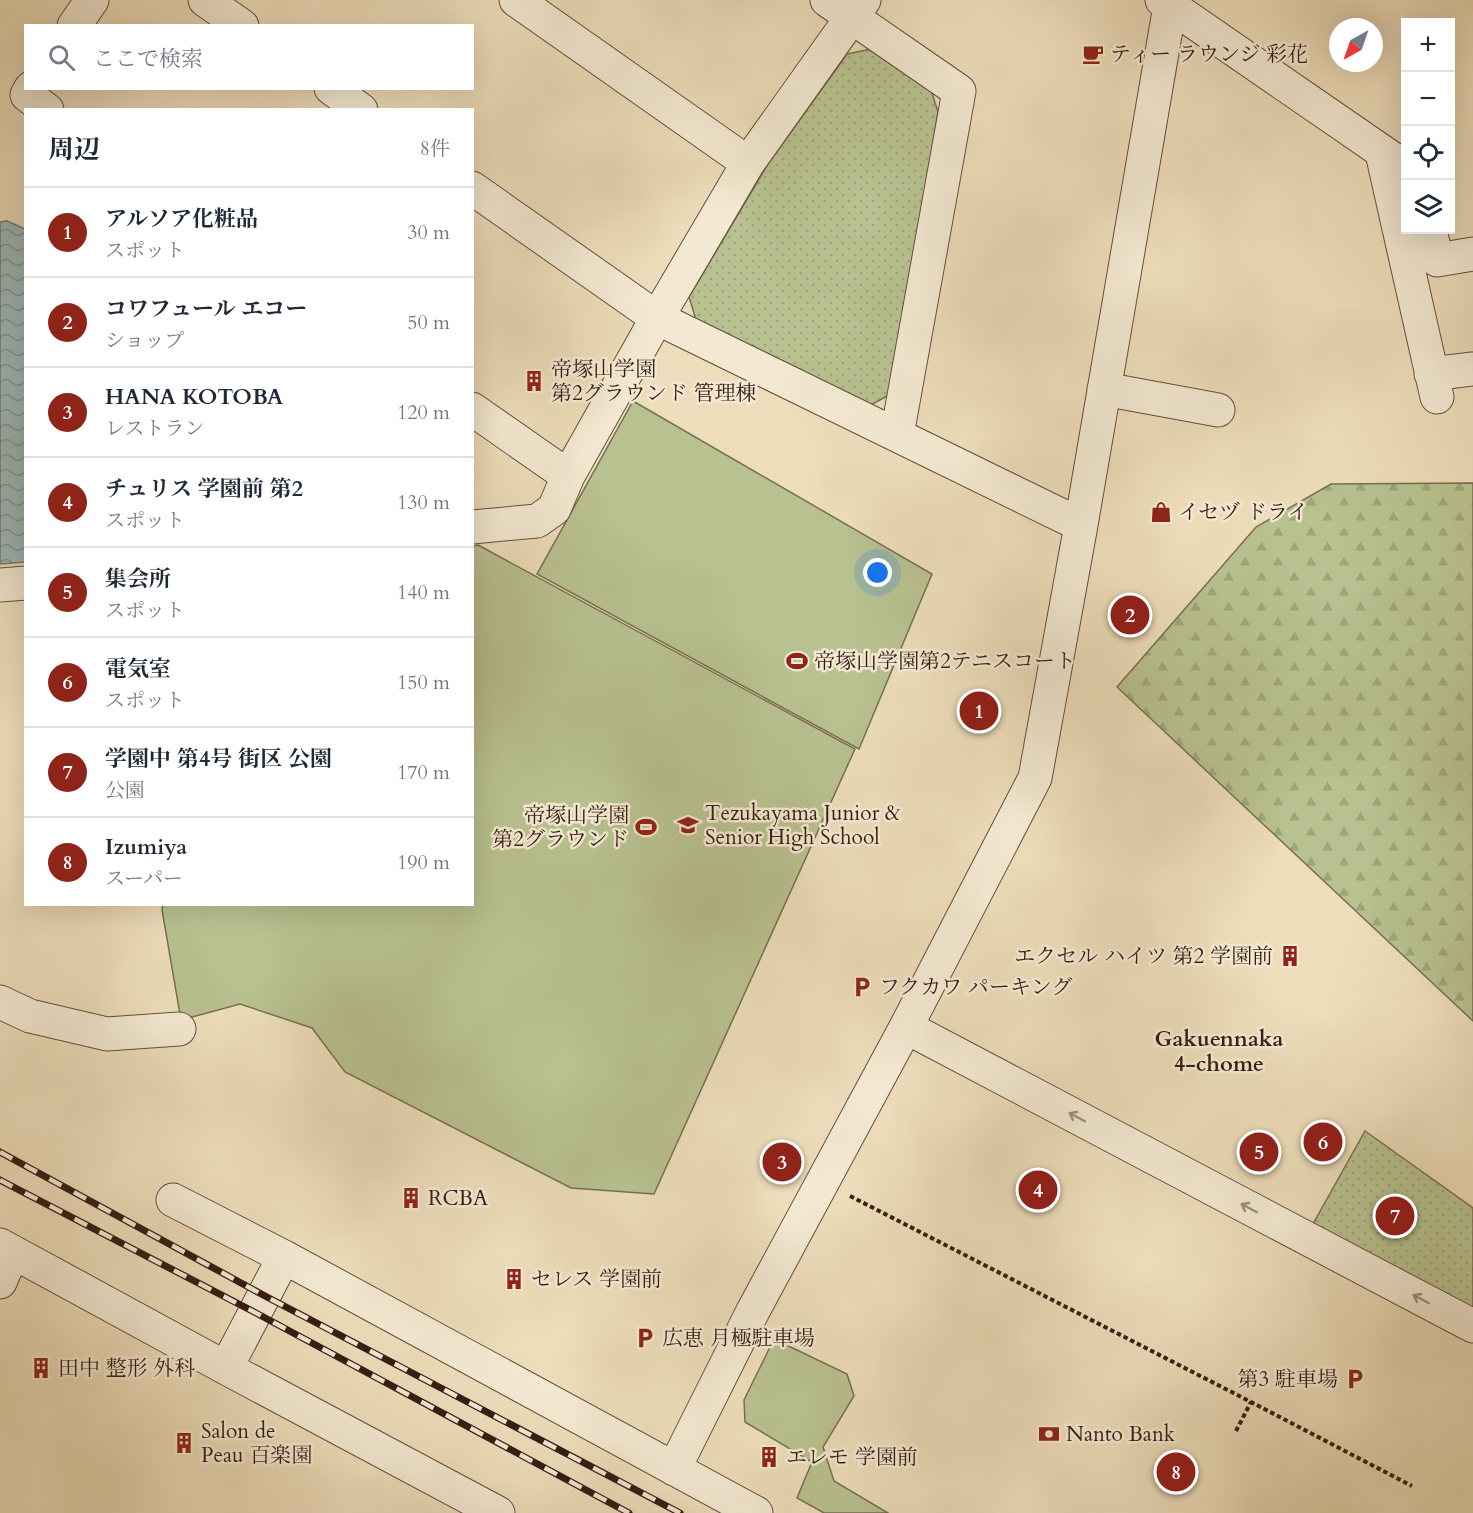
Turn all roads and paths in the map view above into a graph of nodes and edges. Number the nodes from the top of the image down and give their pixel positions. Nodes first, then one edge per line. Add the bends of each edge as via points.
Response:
1 (92, 0) edge
2 (205, 0) edge
3 (516, 0) edge
4 (1168, 2) edge
5 (848, 6) edge
6 (75, 24) edge
7 (239, 24) edge
8 (30, 90) edge
9 (334, 90) edge
10 (44, 108) edge
11 (358, 108) edge
12 (1394, 161) edge
13 (748, 163) junction
14 (474, 189) edge
15 (1431, 234) edge
16 (1473, 254) edge
17 (657, 318) junction
18 (1473, 369) edge
19 (1104, 389) junction
20 (474, 410) edge
21 (1218, 410) dead end
22 (897, 435) junction
23 (568, 476) junction
24 (1081, 525) junction
25 (474, 527) edge
26 (24, 583) edge
27 (0, 585) edge
28 (0, 1002) edge
29 (906, 1027) junction
30 (179, 1029) dead end
31 (822, 1182) junction
32 (173, 1200) dead end
33 (7, 1249) edge
34 (284, 1257) junction
35 (0, 1282) edge
36 (1473, 1326) edge
37 (226, 1368) junction
38 (1251, 1402) junction
39 (1236, 1431) dead end
40 (674, 1469) junction
41 (1412, 1486) dead end
42 (498, 1513) edge
43 (756, 1513) edge

1 - 6 street
2 - 7 street
3 - 13 street
4 - 12 street
4 - 19 street
5 - 13 street
5 - 22 street via 959,91
8 - 10 street via 27,95
9 - 11 street
12 - 18 street via 1434,385
13 - 17 street
14 - 17 street
15 - 16 street via 1437,260
17 - 22 street
17 - 23 street
19 - 21 street
19 - 24 street
20 - 23 street
22 - 24 street
23 - 25 street via 554,509 537,521
24 - 29 street via 1035,778
26 - 27 street
28 - 30 street via 30,1016 107,1034
29 - 31 street
36 -> 29 street
31 - 38 path
31 - 40 street
32 - 34 street
33 - 35 street
33 - 37 street
34 - 37 street
34 - 40 street
37 - 42 street
38 - 39 path
38 - 41 path
40 - 43 street

